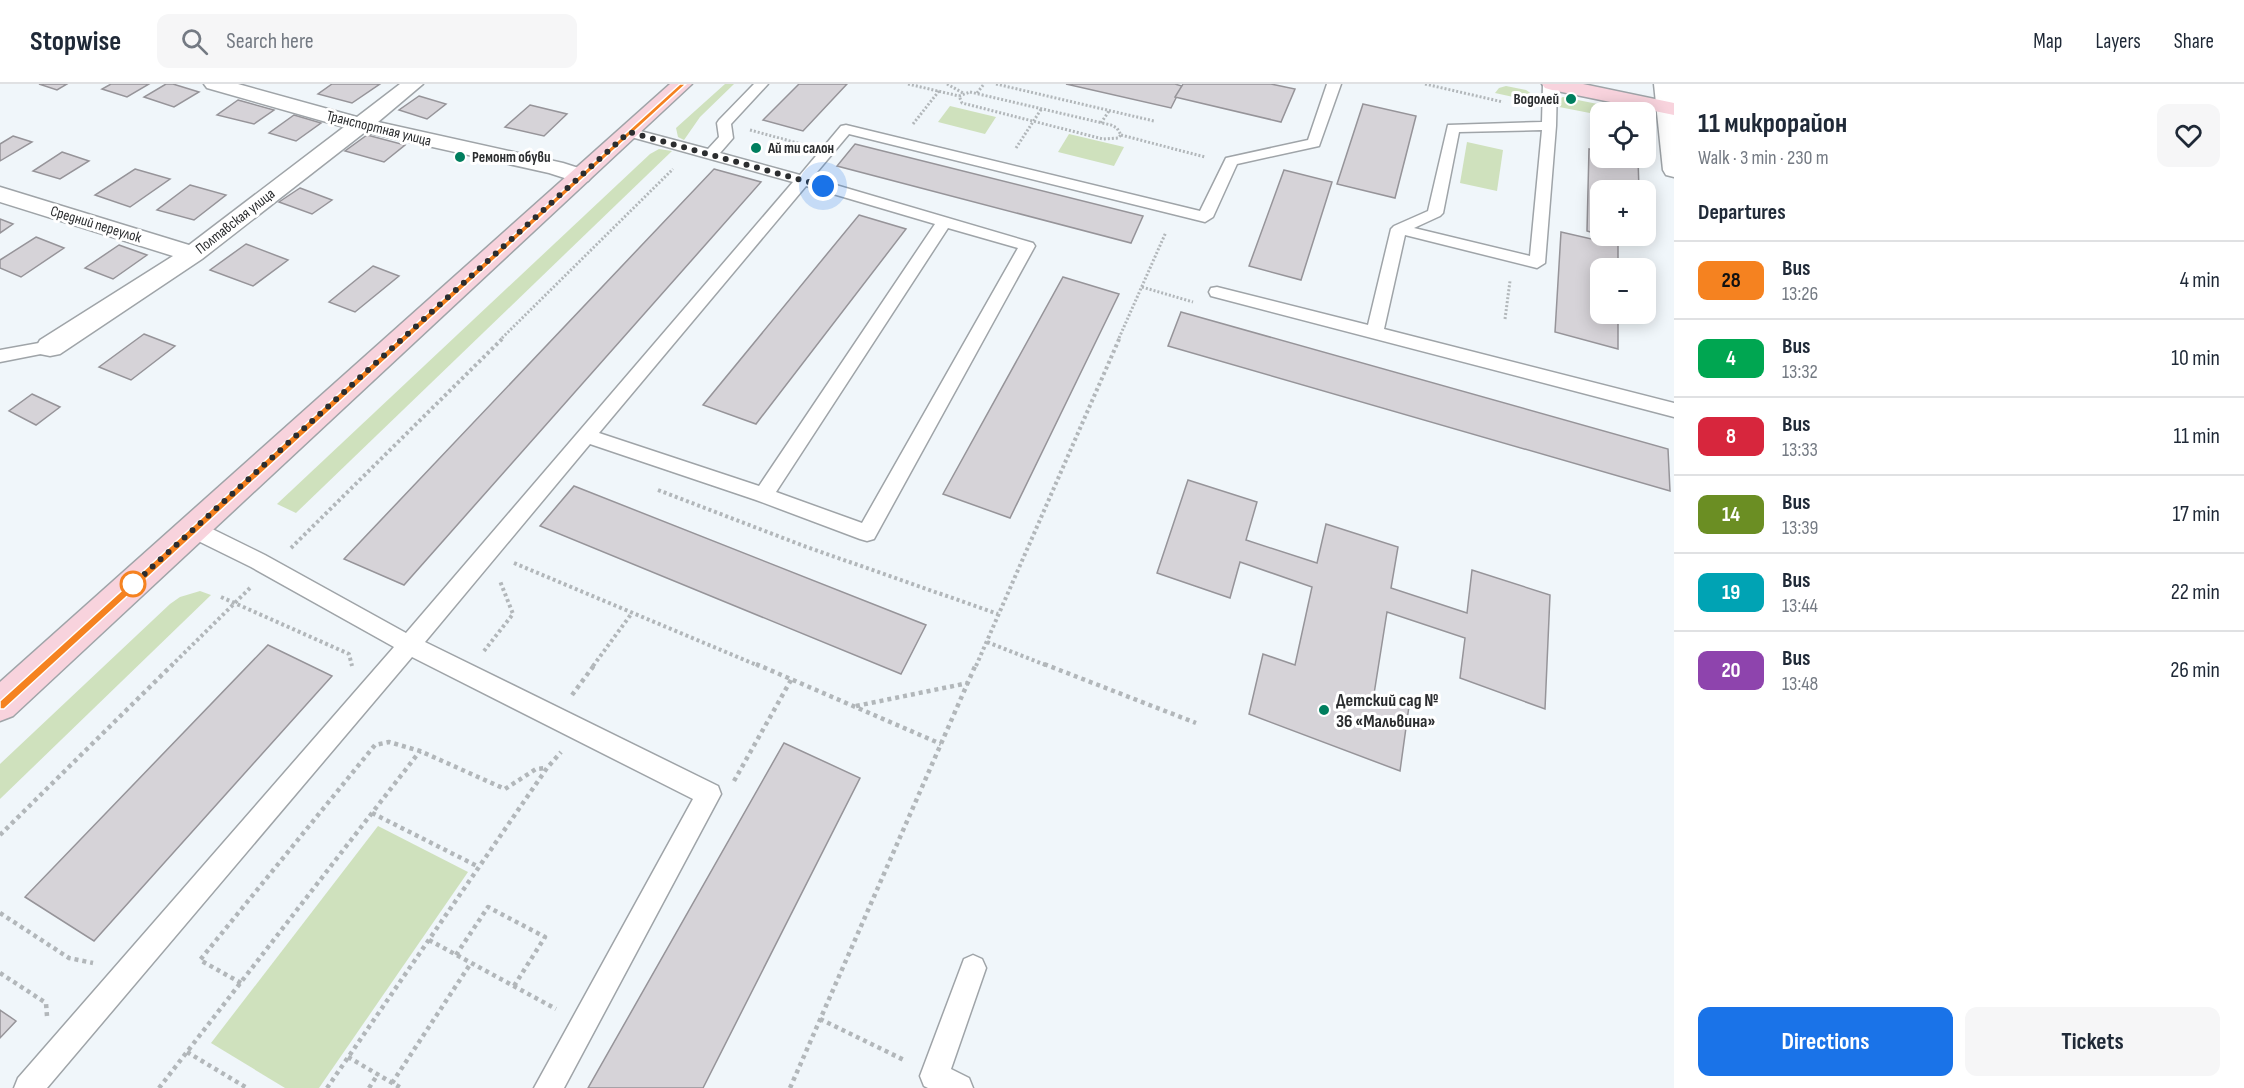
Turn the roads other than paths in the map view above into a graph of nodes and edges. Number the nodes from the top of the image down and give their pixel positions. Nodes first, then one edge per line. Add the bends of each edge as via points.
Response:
1 (214, 84) edge
2 (413, 84) edge
3 (682, 84) edge
4 (761, 84) edge
5 (1334, 84) edge
6 (1551, 84) edge
7 (1664, 84) edge
8 (1670, 108) edge
9 (359, 124) junction
10 (1549, 126) junction
11 (629, 132) junction
12 (711, 154) junction
13 (1674, 170) edge
14 (580, 176) junction
15 (803, 180) junction
16 (0, 194) edge
17 (943, 223) junction
18 (1399, 229) junction
19 (193, 254) junction
20 (1217, 292) dead end
21 (1375, 333) junction
22 (50, 347) joint
23 (0, 356) edge
24 (1674, 410) edge
25 (587, 436) junction
26 (764, 495) junction
27 (193, 529) junction
28 (409, 645) junction
29 (0, 705) edge
30 (973, 968) dead end
31 (28, 1088) edge
32 (548, 1088) edge
33 (959, 1088) edge

1 - 9 street, Транспортная улица
2 - 9 street, Полтавская улица
3 - 11 main road
4 - 12 lane via 724,123 726,138
5 - 15 lane via 1314,143 1230,163 1205,217 846,129
6 - 8 main road
6 - 10 lane
7 - 8 street
8 - 13 street
9 - 14 street, Транспортная улица
9 - 19 street, Полтавская улица
10 - 18 lane via 1453,128 1435,213
10 - 18 lane via 1537,263
11 - 12 lane
11 - 14 main road
12 - 15 lane
14 - 27 main road
15 - 17 lane
15 - 25 lane
16 - 19 street, Средний переулок
17 - 26 lane
17 - 26 lane via 1027,246 867,533
18 - 21 lane
19 - 22 street, Полтавская улица
20 - 21 lane
21 - 24 lane
22 - 23 lane
25 - 26 lane
25 - 28 lane
27 - 28 lane
27 - 29 main road
28 - 31 lane
28 - 32 lane via 709,794
30 - 33 lane via 934,1076

